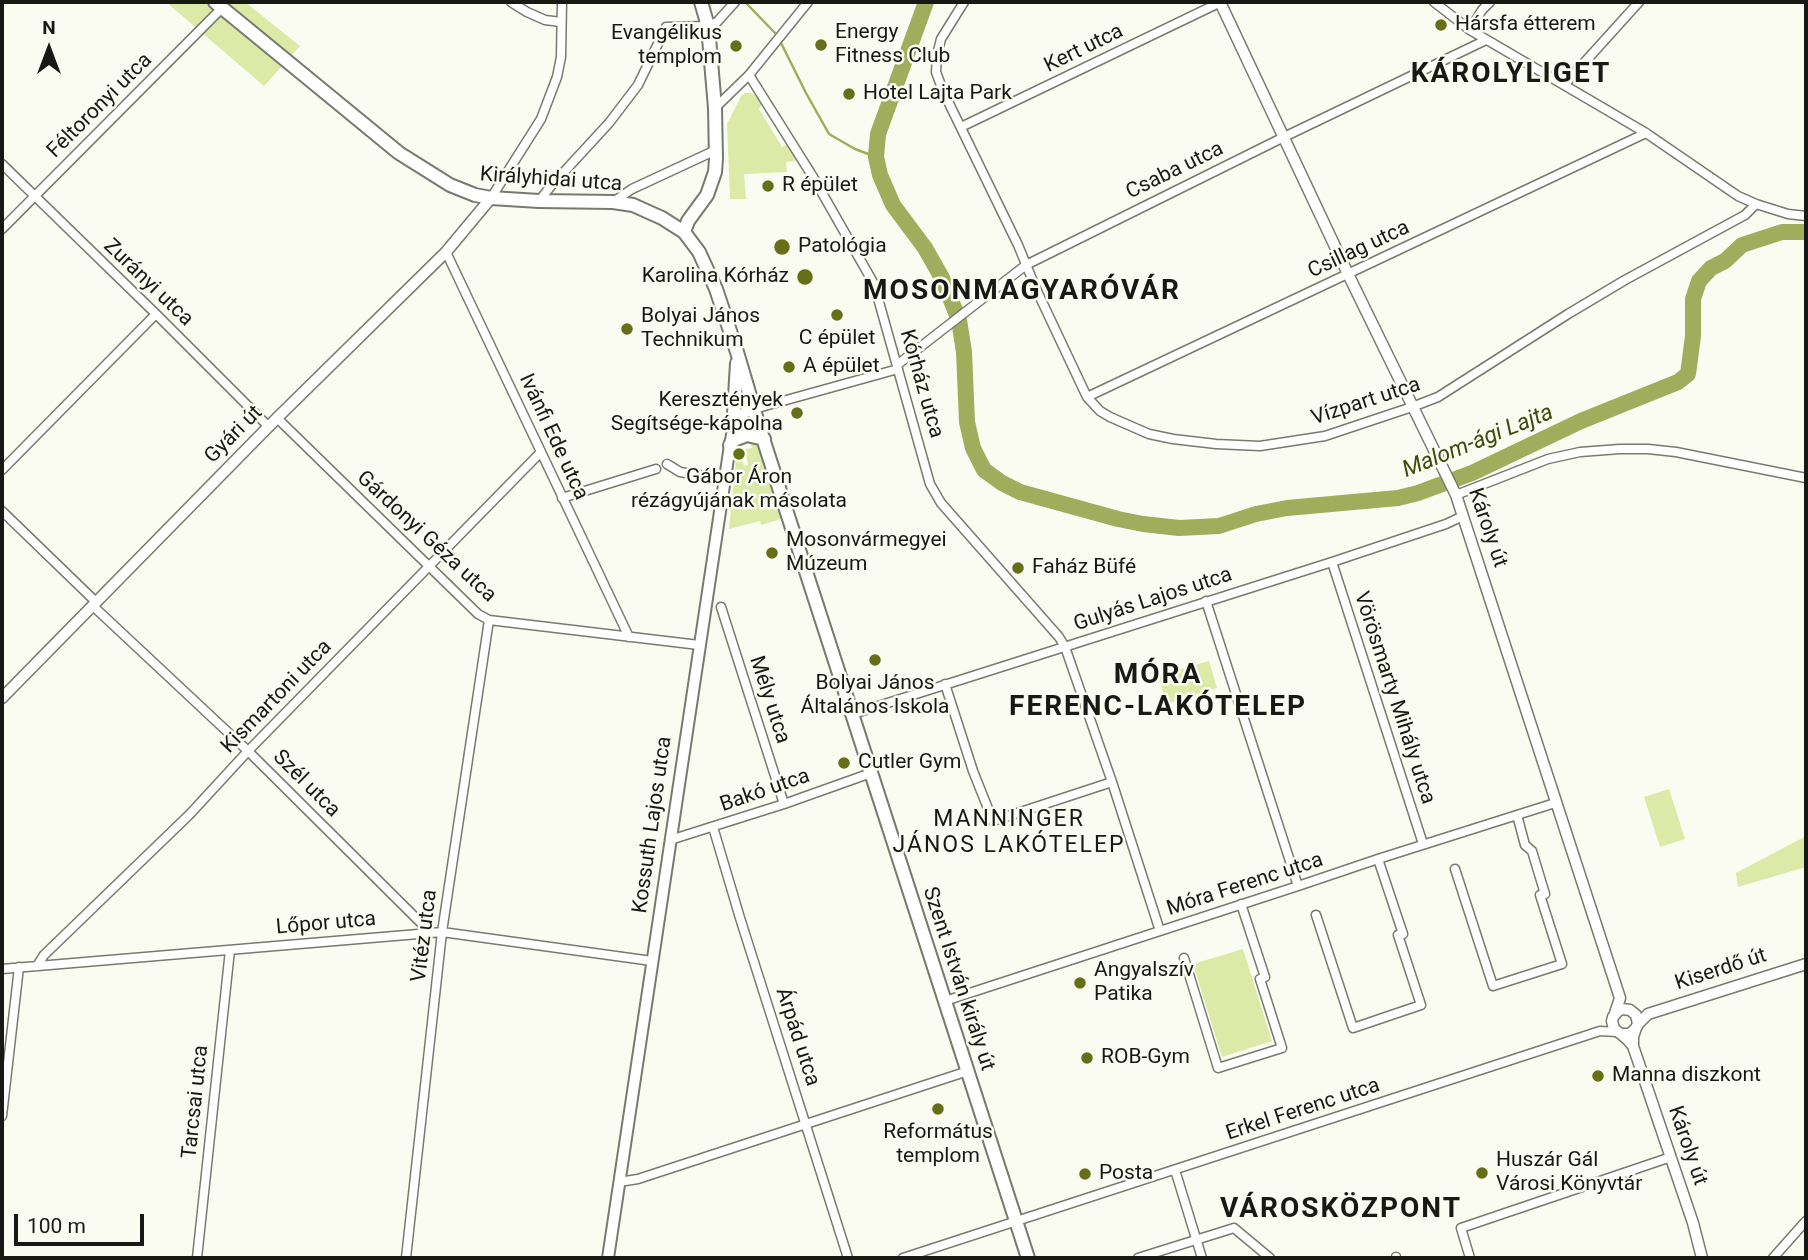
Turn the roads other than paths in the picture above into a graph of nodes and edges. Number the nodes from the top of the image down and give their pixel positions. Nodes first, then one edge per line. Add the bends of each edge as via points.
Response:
1 (511, 2) edge
2 (562, 2) edge
3 (701, 2) edge
4 (736, 2) edge
5 (808, 2) edge
6 (964, 2) edge
7 (1220, 2) edge
8 (1434, 2) edge
9 (1490, 2) edge
10 (1639, 2) edge
11 (219, 5) edge
12 (561, 22) junction
13 (708, 26) junction
14 (1470, 30) junction
15 (1486, 40) junction
16 (749, 75) junction
17 (1563, 85) junction
18 (715, 108) junction
19 (961, 127) junction
20 (1646, 133) junction
21 (1284, 137) junction
22 (716, 150) junction
23 (2, 164) edge
24 (34, 196) junction
25 (491, 198) junction
26 (539, 201) junction
27 (612, 202) junction
28 (1756, 204) junction
29 (1806, 216) edge
30 (2, 229) edge
31 (684, 232) junction
32 (446, 252) junction
33 (1026, 265) junction
34 (1348, 275) junction
35 (156, 314) junction
36 (737, 352) junction
37 (898, 367) junction
38 (1087, 397) junction
39 (1412, 407) junction
40 (754, 409) junction
41 (277, 418) junction
42 (269, 427) junction
43 (733, 430) junction
44 (764, 439) junction
45 (730, 445) junction
46 (541, 452) junction
47 (667, 464) dead end
48 (656, 469) dead end
49 (2, 470) edge
50 (1806, 478) edge
51 (724, 479) junction
52 (1454, 491) junction
53 (562, 498) junction
54 (2, 511) edge
55 (1463, 516) junction
56 (1332, 562) junction
57 (428, 566) junction
58 (1206, 601) junction
59 (95, 604) junction
60 (721, 607) dead end
61 (489, 620) junction
62 (629, 637) junction
63 (699, 645) junction
64 (1065, 647) junction
65 (945, 684) junction
66 (2, 698) edge
67 (853, 714) junction
68 (248, 751) junction
69 (871, 773) junction
70 (1112, 782) junction
71 (1556, 803) junction
72 (784, 804) junction
73 (1517, 815) junction
74 (713, 827) junction
75 (670, 840) junction
76 (1423, 844) junction
77 (1378, 859) junction
78 (1455, 869) dead end
79 (1298, 886) junction
80 (1241, 904) junction
81 (1316, 915) dead end
82 (1160, 931) junction
83 (442, 932) junction
84 (429, 933) junction
85 (230, 950) junction
86 (1184, 958) dead end
87 (652, 961) junction
88 (1806, 964) edge
89 (37, 966) junction
90 (19, 967) junction
91 (2, 969) edge
92 (1620, 998) junction
93 (945, 1001) junction
94 (1631, 1011) junction
95 (1648, 1014) junction
96 (1614, 1015) junction
97 (1637, 1026) junction
98 (1600, 1031) junction
99 (1619, 1033) junction
100 (1633, 1046) junction
101 (968, 1072) junction
102 (2, 1116) edge
103 (806, 1124) junction
104 (1671, 1157) junction
105 (1175, 1170) junction
106 (619, 1182) junction
107 (1806, 1221) edge
108 (1016, 1222) junction
109 (1196, 1240) junction
110 (197, 1258) edge
111 (407, 1258) edge
112 (608, 1258) edge
113 (848, 1258) edge
114 (903, 1258) edge
115 (1028, 1258) edge
116 (1138, 1258) edge
117 (1202, 1258) edge
118 (1270, 1258) edge
119 (1470, 1258) edge
120 (1702, 1258) edge
121 (1773, 1258) edge

1 - 12 street via 545,20
2 - 12 street
3 - 13 main road
4 - 13 street
5 - 16 street
6 - 19 street, Vízpart utca via 941,39 936,72
7 - 19 street, Kert utca
7 - 21 street, Károly út
8 - 14 street
9 - 14 street
10 - 17 street
11 - 24 street, Féltoronyi utca
11 - 25 main road, Királyhidai utca via 399,153 450,185
12 - 25 street via 561,57 550,99
13 - 18 main road
13 - 26 street via 666,27 638,85
14 - 15 street
15 - 17 street
15 - 21 street, Csaba utca
16 - 18 street
16 - 37 street, Kórház utca via 874,284
17 - 20 street
18 - 22 main road
19 - 33 street, Vízpart utca
20 - 28 street
20 - 34 street, Csillag utca
21 - 33 street, Csaba utca
21 - 34 street, Károly út
22 - 27 street
22 - 31 main road via 707,195
23 - 24 street, Zurányi utca
24 - 30 street, Féltoronyi utca
24 - 35 street, Zurányi utca
25 - 26 main road, Királyhidai utca
25 - 32 street, Gyári út
26 - 27 main road, Királyhidai utca
27 - 31 main road, Királyhidai utca via 646,210
28 - 29 street
28 - 39 street, Vízpart utca via 1745,215 1625,280 1438,397
31 - 36 main road, Királyhidai utca via 706,267
32 - 41 street, Gyári út
32 - 46 street, Ivánfi Ede utca
33 - 37 street, Csaba utca
33 - 38 street, Vízpart utca
34 - 38 street, Csillag utca
34 - 39 street, Károly út
35 - 42 street, Zurányi utca
35 - 49 street
36 - 40 main road, Szent István király út
36 - 43 main road
37 - 40 street, Csaba utca
37 - 64 street, Kórház utca via 930,484 941,503
38 - 39 street, Vízpart utca via 1110,417 1149,434 1260,446 1325,436
39 - 52 street, Károly út
40 - 43 main road via 737,420
40 - 44 main road, Szent István király út
41 - 42 street, Gyári út
41 - 57 street, Gárdonyi Géza utca
42 - 59 street, Gyári út
43 - 45 main road, Kossuth Lajos utca
44 - 45 main road via 747,435
44 - 67 main road, Szent István király út
45 - 51 main road, Kossuth Lajos utca
46 - 53 street, Ivánfi Ede utca
46 - 57 street, Kismartoni utca
47 - 51 street via 680,472
48 - 53 street
50 - 52 street via 1676,452 1620,449 1561,455
51 - 63 main road, Kossuth Lajos utca
52 - 55 street, Károly út
53 - 62 street, Ivánfi Ede utca
54 - 59 street, Szél utca
55 - 56 street, Gulyás Lajos utca
55 - 71 street, Károly út
56 - 58 street, Gulyás Lajos utca
56 - 76 street, Vörösmarty Mihály utca
57 - 61 street, Gárdonyi Géza utca
57 - 68 street, Kismartoni utca
58 - 64 street, Gulyás Lajos utca
58 - 79 street
59 - 66 street, Gyári út
59 - 68 street, Szél utca
60 - 72 street, Mély utca
61 - 62 street, Gárdonyi Géza utca
61 - 83 street, Vitéz utca
62 - 63 street, Gárdonyi Géza utca
63 - 75 main road, Kossuth Lajos utca
64 - 65 street, Gulyás Lajos utca
64 - 70 street, Kórház utca
65 - 67 street, Gulyás Lajos utca
65 - 70 street via 993,821
67 - 69 main road, Szent István király út
68 - 84 street, Szél utca
68 - 89 street, Kismartoni utca
69 - 72 street, Bakó utca
69 - 93 main road, Szent István király út
70 - 82 street, Kórház utca
71 - 73 street, Móra Ferenc utca
71 - 92 street, Károly út
72 - 74 street, Bakó utca
73 - 76 street, Móra Ferenc utca
73 - 78 street via 1545,894 1540,895 1562,964 1493,986
74 - 75 street, Bakó utca
74 - 103 street, Árpád utca
75 - 87 main road, Kossuth Lajos utca
76 - 77 street, Móra Ferenc utca
77 - 79 street, Móra Ferenc utca
77 - 81 street via 1421,1005 1353,1028
79 - 80 street, Móra Ferenc utca
80 - 82 street, Móra Ferenc utca
80 - 86 street via 1282,1048 1218,1068
82 - 93 street, Móra Ferenc utca
83 - 84 street, Lőpor utca
83 - 87 street, Lőpor utca
83 - 111 street, Vitéz utca
84 - 85 street, Lőpor utca
85 - 89 street, Lőpor utca
85 - 110 street, Tarcsai utca
87 - 106 main road, Kossuth Lajos utca
88 - 95 street, Kiserdő út
89 - 90 street, Lőpor utca
90 - 91 street, Lőpor utca
90 - 102 street
92 - 94 street
92 - 96 street
93 - 101 main road, Szent István király út
94 - 95 street, Kiserdő út
94 - 96 street via 1622,1009
94 - 97 street via 1638,1019
95 - 97 street, Kiserdő út
96 - 98 street, Erkel Ferenc utca
96 - 99 street via 1612,1025
97 - 99 street via 1630,1034
97 - 100 street, Károly út
98 - 99 street, Erkel Ferenc utca
98 - 105 street, Erkel Ferenc utca
99 - 100 street, Károly út
100 - 104 street, Károly út
101 - 103 street
101 - 108 main road, Szent István király út
103 - 106 street
103 - 113 street, Árpád utca
104 - 119 street via 1461,1228
104 - 120 street, Károly út
105 - 108 street, Erkel Ferenc utca
105 - 109 street
106 - 112 main road, Kossuth Lajos utca
107 - 121 street
108 - 114 street, Erkel Ferenc utca
108 - 115 main road, Szent István király út
109 - 116 street
109 - 117 street
109 - 118 street via 1234,1228

